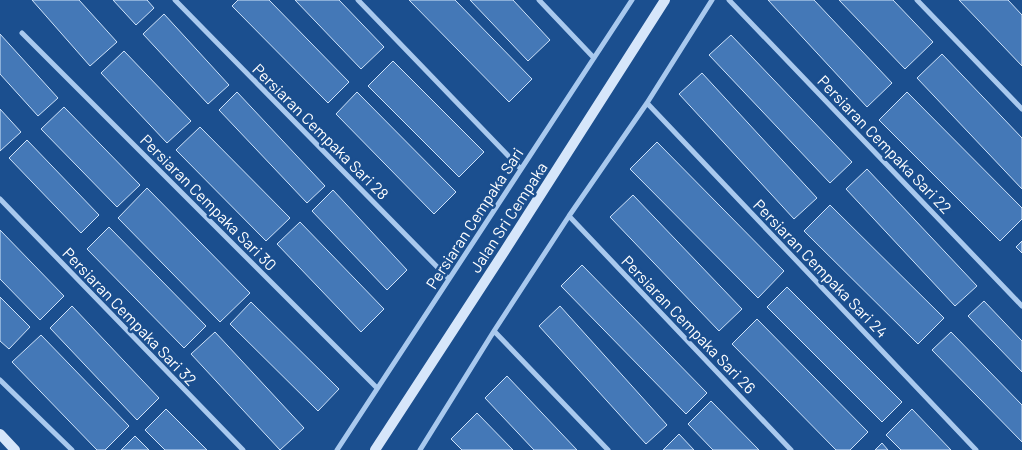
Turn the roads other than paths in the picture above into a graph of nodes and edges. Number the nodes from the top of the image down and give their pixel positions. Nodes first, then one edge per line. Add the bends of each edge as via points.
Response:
1 (175, 0) edge
2 (358, 0) edge
3 (539, 0) edge
4 (632, 0) edge
5 (665, 0) edge
6 (712, 0) edge
7 (729, 0) edge
8 (917, 0) edge
9 (22, 33) dead end
10 (594, 58) junction
11 (647, 103) junction
12 (1022, 109) edge
13 (521, 169) junction
14 (0, 199) edge
15 (569, 216) junction
16 (449, 279) junction
17 (1022, 306) edge
18 (494, 330) junction
19 (0, 380) edge
20 (377, 388) junction
21 (0, 434) edge
22 (423, 449) edge
23 (15, 450) edge
24 (72, 450) edge
25 (243, 450) edge
26 (337, 450) edge
27 (375, 450) edge
28 (608, 450) edge
29 (791, 450) edge
30 (976, 450) edge

1 - 16 street, Persiaran Cempaka Sari 28
2 - 13 street
3 - 10 street
4 - 10 street, Persiaran Cempaka Sari
5 - 27 street, Jalan Sri Cempaka
6 - 11 street
7 - 17 street, Persiaran Cempaka Sari 22
8 - 12 street
9 - 20 street, Persiaran Cempaka Sari 30
10 - 13 street, Persiaran Cempaka Sari
11 - 15 street
11 - 30 street, Persiaran Cempaka Sari 24
13 - 16 street, Persiaran Cempaka Sari
14 - 25 street, Persiaran Cempaka Sari 32
15 - 18 street
15 - 29 street, Persiaran Cempaka Sari 26
16 - 20 street, Persiaran Cempaka Sari
18 - 22 street
18 - 28 street
19 - 24 street
20 - 26 street, Persiaran Cempaka Sari
21 - 23 street

